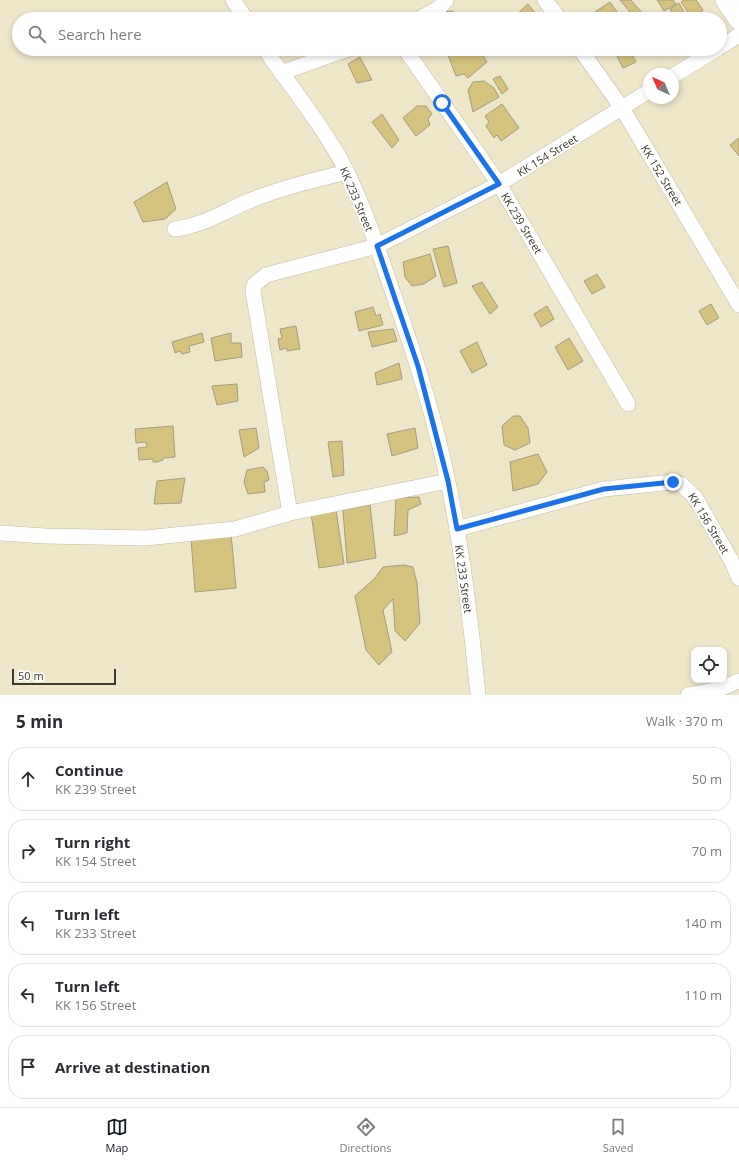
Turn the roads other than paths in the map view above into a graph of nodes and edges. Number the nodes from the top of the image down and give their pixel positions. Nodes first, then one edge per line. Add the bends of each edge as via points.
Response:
1 (233, 0) edge
2 (446, 0) edge
3 (545, 0) edge
4 (726, 0) edge
5 (241, 12) edge
6 (431, 12) edge
7 (554, 12) edge
8 (739, 19) edge
9 (739, 35) edge
10 (727, 43) edge
11 (270, 56) edge
12 (328, 56) edge
13 (410, 56) edge
14 (585, 56) edge
15 (706, 56) edge
16 (679, 72) edge
17 (281, 73) junction
18 (643, 95) edge
19 (622, 108) junction
20 (347, 172) junction
21 (499, 184) junction
22 (175, 229) dead end
23 (377, 246) junction
24 (739, 305) edge
25 (628, 404) dead end
26 (448, 481) junction
27 (290, 513) junction
28 (457, 529) junction
29 (0, 533) edge
30 (739, 578) edge
31 (739, 681) edge
32 (478, 695) edge
33 (688, 695) edge

1 - 5 street
2 - 6 street
3 - 7 street
4 - 8 main road
9 - 10 street
11 - 17 street, KK 233 Street
12 - 17 street
13 - 21 street, KK 239 Street
14 - 19 street, KK 152 Street
15 - 16 street
17 - 20 street, KK 233 Street
18 - 19 street, KK 154 Street
19 - 21 street, KK 154 Street
19 - 24 street, KK 152 Street
20 - 22 street via 249,201 192,227
20 - 23 street, KK 233 Street
21 - 23 street, KK 154 Street
21 - 25 street, KK 239 Street
23 - 26 street, KK 233 Street via 418,366
23 - 27 street, KK 154 Street via 266,275 254,285
26 - 27 street
26 - 28 street, KK 233 Street
27 - 29 street via 235,529 145,538
28 - 30 street, KK 156 Street via 604,489 673,482 682,484 695,497
28 - 32 street, KK 233 Street via 468,598
31 - 33 street via 717,690

